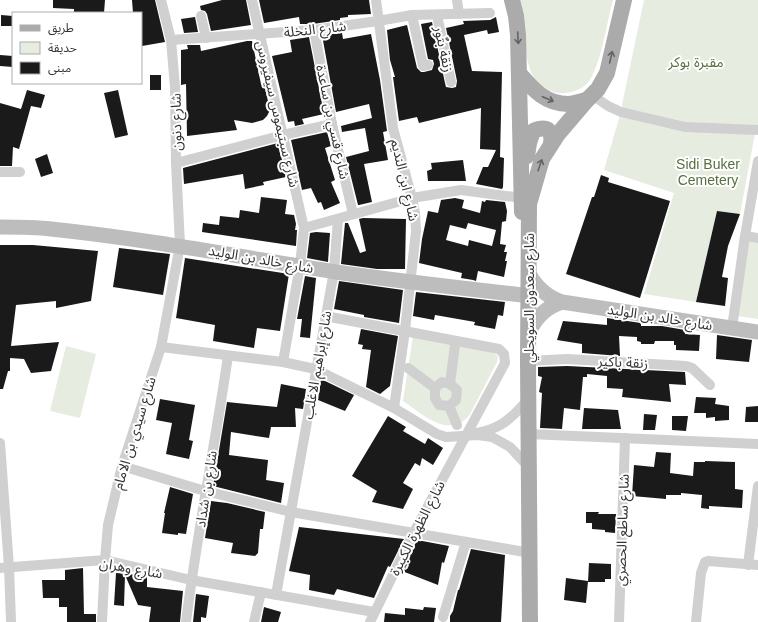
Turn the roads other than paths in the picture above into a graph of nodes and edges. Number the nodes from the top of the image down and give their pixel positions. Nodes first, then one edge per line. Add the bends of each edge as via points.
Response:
1 (161, 0) edge
2 (252, 0) edge
3 (376, 0) edge
4 (457, 0) edge
5 (512, 0) edge
6 (624, 0) edge
7 (490, 13) dead end
8 (459, 14) junction
9 (412, 15) junction
10 (437, 15) junction
11 (201, 16) dead end
12 (378, 21) junction
13 (314, 30) junction
14 (259, 34) junction
15 (206, 38) junction
16 (171, 40) junction
17 (428, 65) dead end
18 (519, 73) junction
19 (451, 82) dead end
20 (590, 98) junction
21 (332, 124) junction
22 (758, 130) edge
23 (283, 135) junction
24 (552, 144) junction
25 (758, 160) edge
26 (176, 163) junction
27 (0, 172) edge
28 (20, 172) dead end
29 (412, 198) junction
30 (522, 198) junction
31 (353, 214) junction
32 (338, 219) junction
33 (0, 227) edge
34 (304, 228) junction
35 (745, 236) junction
36 (758, 238) edge
37 (180, 245) junction
38 (300, 266) junction
39 (334, 271) junction
40 (528, 274) junction
41 (410, 283) junction
42 (522, 295) junction
43 (562, 302) junction
44 (325, 316) junction
45 (732, 328) junction
46 (405, 330) junction
47 (528, 332) junction
48 (758, 332) edge
49 (455, 345) dead end
50 (161, 347) junction
51 (228, 356) junction
52 (528, 361) junction
53 (283, 362) junction
54 (408, 368) dead end
55 (316, 369) junction
56 (450, 384) junction
57 (710, 385) dead end
58 (436, 388) junction
59 (522, 405) junction
60 (449, 406) junction
61 (394, 408) junction
62 (457, 425) dead end
63 (529, 434) junction
64 (466, 436) junction
65 (625, 438) junction
66 (0, 443) edge
67 (758, 444) edge
68 (523, 461) junction
69 (122, 466) junction
70 (758, 486) edge
71 (205, 491) junction
72 (291, 512) junction
73 (414, 532) junction
74 (466, 542) junction
75 (525, 552) junction
76 (105, 560) junction
77 (748, 565) junction
78 (758, 566) edge
79 (5, 568) edge
80 (191, 580) junction
81 (261, 592) junction
82 (276, 594) junction
83 (374, 612) junction
84 (443, 617) dead end
85 (11, 622) edge
86 (102, 622) edge
87 (186, 622) edge
88 (254, 622) edge
89 (370, 622) edge
90 (525, 622) edge
91 (530, 622) edge
92 (619, 622) edge
93 (696, 622) edge

1 - 16 street, شارع دنون
2 - 14 street, شارع سبتيموس سيفيروس
3 - 12 street, شارع ابن النديم
4 - 8 street
5 -> 18 main road, شارع سعدون السويحلي via 516,16
20 -> 6 main road, شارع سعدون السويحلي via 607,73
7 - 8 street, شارع النخلة
8 - 10 street, شارع النخلة
9 - 10 street, شارع النخلة
9 - 12 street, شارع النخلة
9 - 17 street via 422,66
10 - 19 street, زنقة بتٌور
11 - 15 street
12 - 13 street, شارع النخلة
12 - 29 street, شارع ابن النديم via 393,128
13 - 14 street, شارع النخلة
13 - 21 street, شارع قسي بن ساعدة
14 - 15 street, شارع النخلة
14 - 23 street, شارع سبتيموس سيفيروس
15 - 16 street, شارع النخلة
16 - 26 street, شارع دنون via 175,87
18 -> 20 main road via 535,92 548,100 568,104
18 - 30 main road, شارع سعدون السويحلي
20 - 22 street via 621,112 685,127
20 - 24 main road, شارع سعدون السويحلي
21 - 23 street
21 - 31 street, شارع قسي بن ساعدة
23 - 26 street
23 - 34 street, شارع سبتيموس سيفيروس
24 - 30 main road via 550,132 545,128 534,131 529,143
40 -> 24 main road, شارع سعدون السويحلي via 530,204 542,159
25 - 35 street
26 - 37 street, شارع دنون
27 - 28 street
29 - 30 street via 461,190
29 - 31 street
29 - 41 street, شارع ابن النديم via 416,231
30 - 42 main road, شارع سعدون السويحلي
31 - 32 street
32 - 34 street
32 - 39 street, شارع إبراهيم الاغلب
33 - 37 street, شارع خالد بن الوليد via 50,228
34 - 38 street, شارع سبتيموس سيفيروس
35 - 36 street
35 - 45 street
37 - 38 street, شارع خالد بن الوليد
37 - 50 street, شارع سيدي بن الامام
38 - 39 street, شارع خالد بن الوليد
38 - 53 street, شارع سبتيموس سيفيروس
39 - 41 street, شارع خالد بن الوليد
39 - 44 street, شارع إبراهيم الاغلب
40 - 43 street, شارع خالد بن الوليد via 542,292
40 - 47 main road, شارع سعدون السويحلي
41 - 42 street, شارع خالد بن الوليد
41 - 46 street, شارع ابن النديم
42 - 59 main road, شارع سعدون السويحلي
43 - 45 street, شارع خالد بن الوليد
43 - 47 street via 542,312
44 - 46 street, شارع الظهرة الكبيرة
44 - 55 street, شارع إبراهيم الاغلب
45 - 48 street, شارع خالد بن الوليد
46 - 61 street, شارع ابن النديم
46 - 64 street, شارع الظهرة الكبيرة via 499,349 504,354 504,368
47 - 52 main road, شارع سعدون السويحلي
49 - 56 street
50 - 51 street
50 - 69 street, شارع سيدي بن الامام
51 - 53 street
51 - 71 street, شارع بن شداد
52 - 57 street, زنقة باكير via 567,359 686,366 692,368
52 - 63 main road, شارع سعدون السويحلي
53 - 55 street
54 - 58 street
55 - 61 street
55 - 72 street, شارع إبراهيم الاغلب
56 - 58 street via 442,382
56 - 60 street via 457,390 456,400
58 - 60 street via 435,398 439,405
59 - 64 street via 513,417 501,425
59 - 68 main road, شارع سعدون السويحلي
60 - 62 street
61 - 64 street via 437,434 446,437
63 - 65 street
63 - 91 main road, شارع سعدون السويحلي
64 - 68 street via 478,435 502,441
64 - 73 street, شارع الظهرة الكبيرة
65 - 67 street
65 - 92 street, شارع ساطع الحصري
66 - 79 street
68 - 75 main road, شارع سعدون السويحلي
69 - 71 street
69 - 76 street, شارع سيدي بن الامام via 108,525
70 - 77 street
71 - 72 street
71 - 80 street, شارع بن شداد
72 - 73 street
72 - 82 street, شارع إبراهيم الاغلب
73 - 74 street
73 - 83 street, شارع الظهرة الكبيرة
74 - 75 street
74 - 84 street
75 - 90 main road, شارع سعدون السويحلي
76 - 79 street, شارع وهران
76 - 80 street, شارع وهران
76 - 86 street, شارع سيدي بن الامام
77 - 78 street
77 - 93 street via 705,562
79 - 85 street
80 - 81 street, شارع وهران
80 - 87 street, شارع بن شداد
81 - 82 street, شارع وهران
81 - 88 street
82 - 83 street, شارع وهران
83 - 89 street, شارع الظهرة الكبيرة

